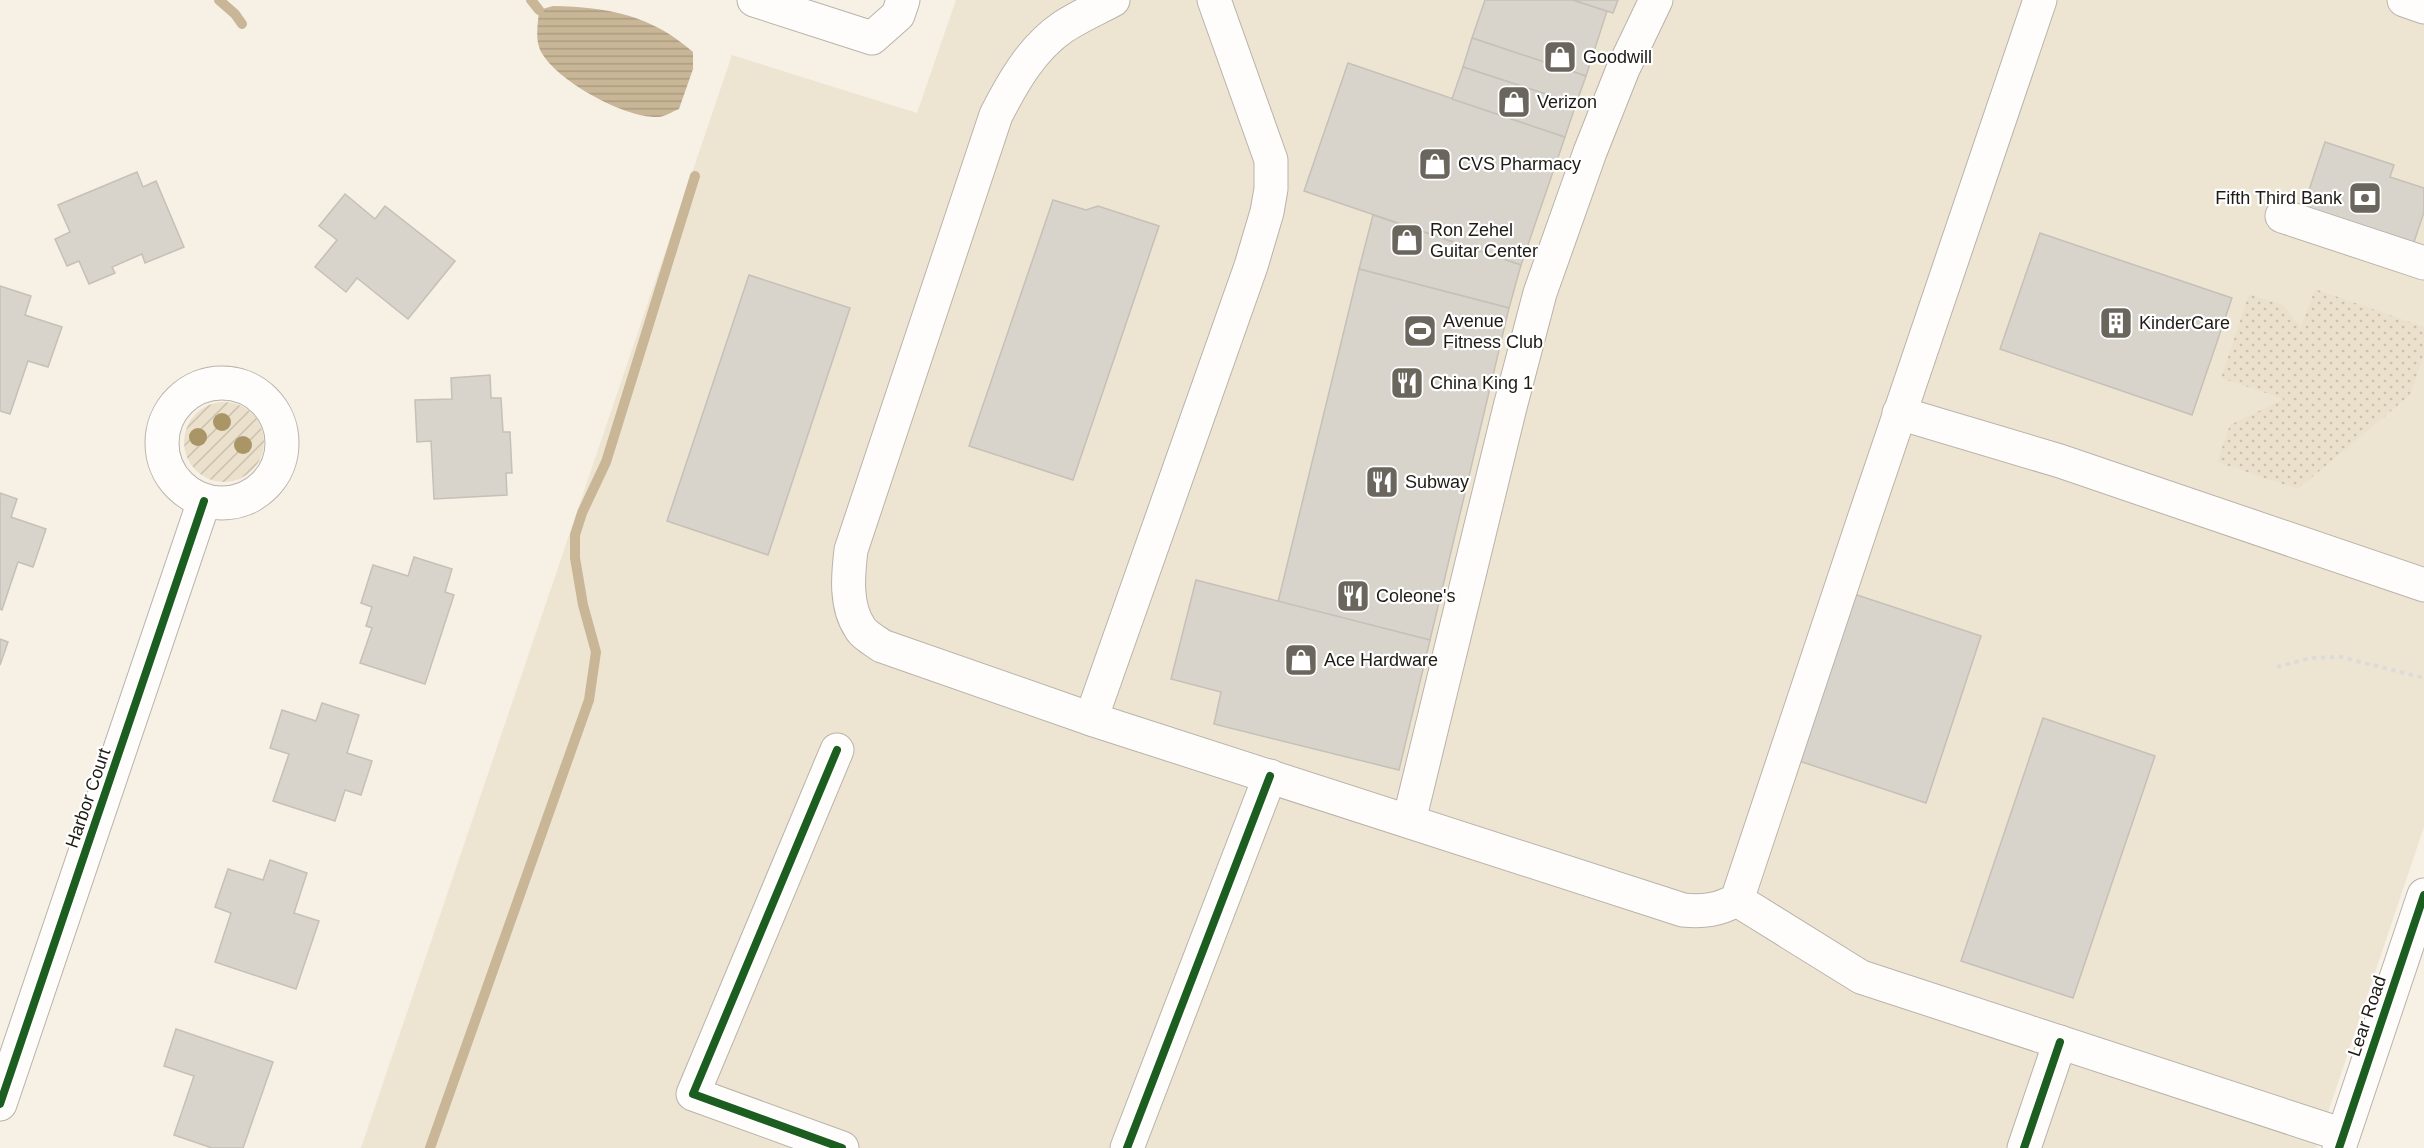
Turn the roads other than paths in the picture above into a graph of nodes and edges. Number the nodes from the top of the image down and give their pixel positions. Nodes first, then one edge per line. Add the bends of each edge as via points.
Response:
1 (903, 0) edge
2 (1113, 0) edge
3 (1214, 0) edge
4 (1656, 0) edge
5 (2040, 0) edge
6 (2404, 0) edge
7 (774, 3) edge
8 (2424, 7) edge
9 (2282, 216) dead end
10 (2424, 263) edge
11 (1899, 413) junction
12 (204, 501) dead end
13 (2424, 585) edge
14 (1091, 719) junction
15 (837, 750) dead end
16 (1270, 776) junction
17 (1409, 821) junction
18 (2424, 894) edge
19 (1737, 900) junction
20 (2060, 1042) junction
21 (0, 1104) edge
22 (2341, 1142) edge
23 (842, 1148) edge
24 (1127, 1148) edge
25 (2024, 1148) edge

1 - 7 street via 898,15 872,38
2 - 14 street via 1063,27 1044,43 1028,60 996,115 851,550 848,578 850,602 860,629 882,646
3 - 14 street via 1271,160 1269,201 1251,266
4 - 17 street via 1590,152 1540,293
5 - 11 street
6 - 8 street
9 - 10 street
11 - 13 street via 2060,461
11 - 19 street
12 - 21 street, Harbor Court
14 - 16 street
15 - 23 street via 693,1095
16 - 17 street
16 - 24 street
17 - 19 street via 1683,910 1705,912
18 - 22 street, Lear Road
19 - 20 street via 1861,977
20 - 22 street
20 - 25 street

